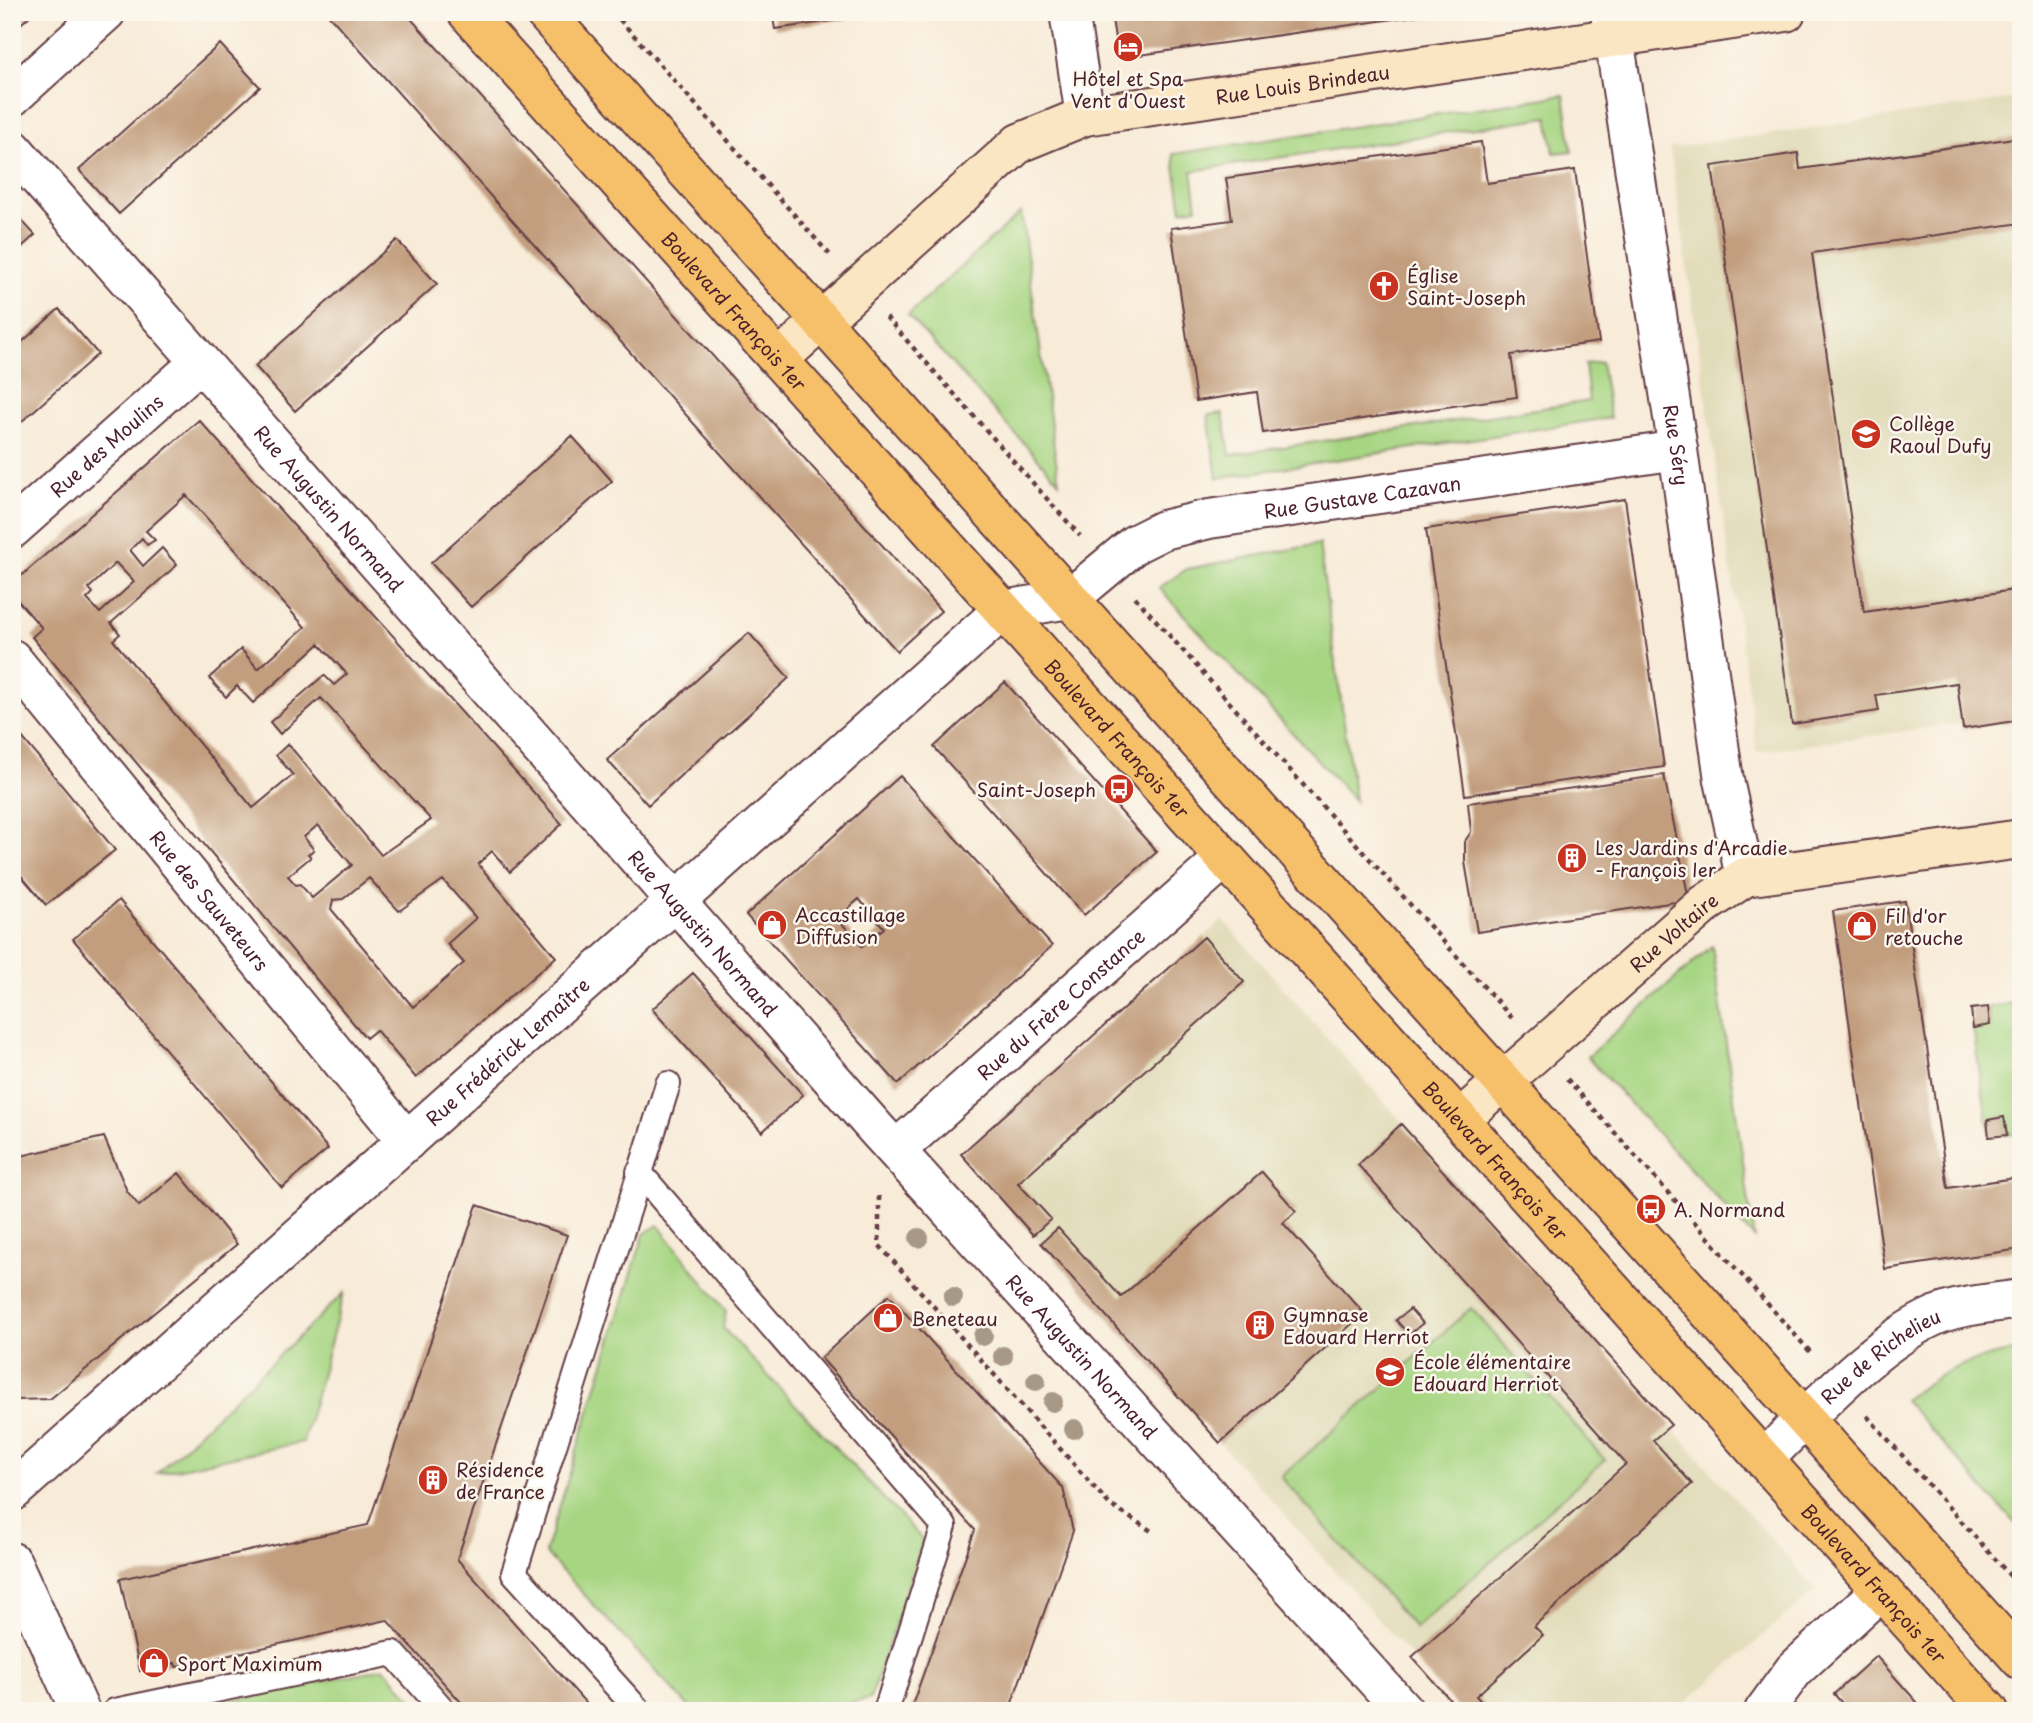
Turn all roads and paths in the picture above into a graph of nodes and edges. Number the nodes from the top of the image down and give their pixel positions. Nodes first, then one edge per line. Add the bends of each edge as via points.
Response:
1 (106, 12) edge
2 (467, 12) edge
3 (544, 12) edge
4 (612, 12) edge
5 (1069, 12) edge
6 (1786, 12) edge
7 (1612, 25) edge
8 (12, 97) edge
9 (1084, 116) junction
10 (12, 148) edge
11 (858, 285) junction
12 (820, 321) junction
13 (779, 359) junction
14 (200, 362) junction
15 (1678, 450) junction
16 (12, 529) edge
17 (1107, 566) junction
18 (1069, 599) junction
19 (1003, 610) junction
20 (12, 659) edge
21 (2021, 839) edge
22 (1225, 858) junction
23 (1745, 877) junction
24 (675, 902) junction
25 (1540, 1049) junction
26 (668, 1084) dead end
27 (1502, 1084) junction
28 (1460, 1119) junction
29 (407, 1141) junction
30 (896, 1150) junction
31 (639, 1172) junction
32 (879, 1184) dead end
33 (2021, 1299) edge
34 (1841, 1386) junction
35 (1805, 1419) junction
36 (1764, 1459) junction
37 (12, 1492) edge
38 (1153, 1532) dead end
39 (12, 1562) edge
40 (2021, 1588) edge
41 (1881, 1590) junction
42 (2021, 1660) edge
43 (12, 1703) edge
44 (16, 1711) edge
45 (80, 1711) edge
46 (115, 1711) edge
47 (444, 1711) edge
48 (639, 1711) edge
49 (886, 1711) edge
50 (1404, 1711) edge
51 (1764, 1711) edge
52 (1989, 1711) edge

1 - 8 street
2 - 13 main road, Boulevard François 1er
3 - 12 main road
4 - 11 path
5 - 9 street
6 - 7 main road, Rue Louis Brindeau
7 - 9 main road, Rue Louis Brindeau
7 - 15 street, Rue Séry
9 - 11 main road, Rue Louis Brindeau via 1019,143
10 - 14 street, Rue Augustin Normand
11 - 12 main road, Rue Louis Brindeau
11 - 17 path
12 - 13 main road, Rue Louis Brindeau
12 - 18 main road
13 - 19 main road, Boulevard François 1er
14 - 16 street, Rue des Moulins
14 - 24 street, Rue Augustin Normand
15 - 17 street, Rue Gustave Cazavan via 1209,519 1163,530
15 - 23 street, Rue Séry via 1724,780
17 - 18 street, Rue Gustave Cazavan
17 - 25 path
18 - 19 street
18 - 27 main road
19 - 22 main road, Boulevard François 1er
19 - 24 street, Rue Frédérick Lemaître
20 - 29 street, Rue des Sauveteurs
21 - 23 main road, Rue Voltaire
22 - 28 main road, Boulevard François 1er
22 - 30 street, Rue du Frère Constance
23 - 25 main road, Rue Voltaire via 1705,904
24 - 29 street, Rue Frédérick Lemaître
24 - 30 street, Rue Augustin Normand
25 - 27 main road, Rue Voltaire
25 - 34 path
26 - 31 lane
27 - 28 main road, Rue Voltaire
27 - 35 main road
28 - 36 main road, Boulevard François 1er
29 - 37 street, Rue Frédérick Lemaître
30 - 50 street, Rue Augustin Normand
31 - 48 lane via 514,1573
31 - 49 lane via 944,1526
32 - 38 path via 879,1245 1110,1505
33 - 34 street, Rue de Richelieu via 1938,1314 1905,1332
34 - 35 street, Rue de Richelieu
34 - 40 path
35 - 36 street, Rue de Richelieu
35 - 42 main road
36 - 41 main road, Boulevard François 1er
39 - 45 street
41 - 51 street via 1794,1670
41 - 52 main road, Boulevard François 1er
43 - 44 path
46 - 47 lane via 394,1653

